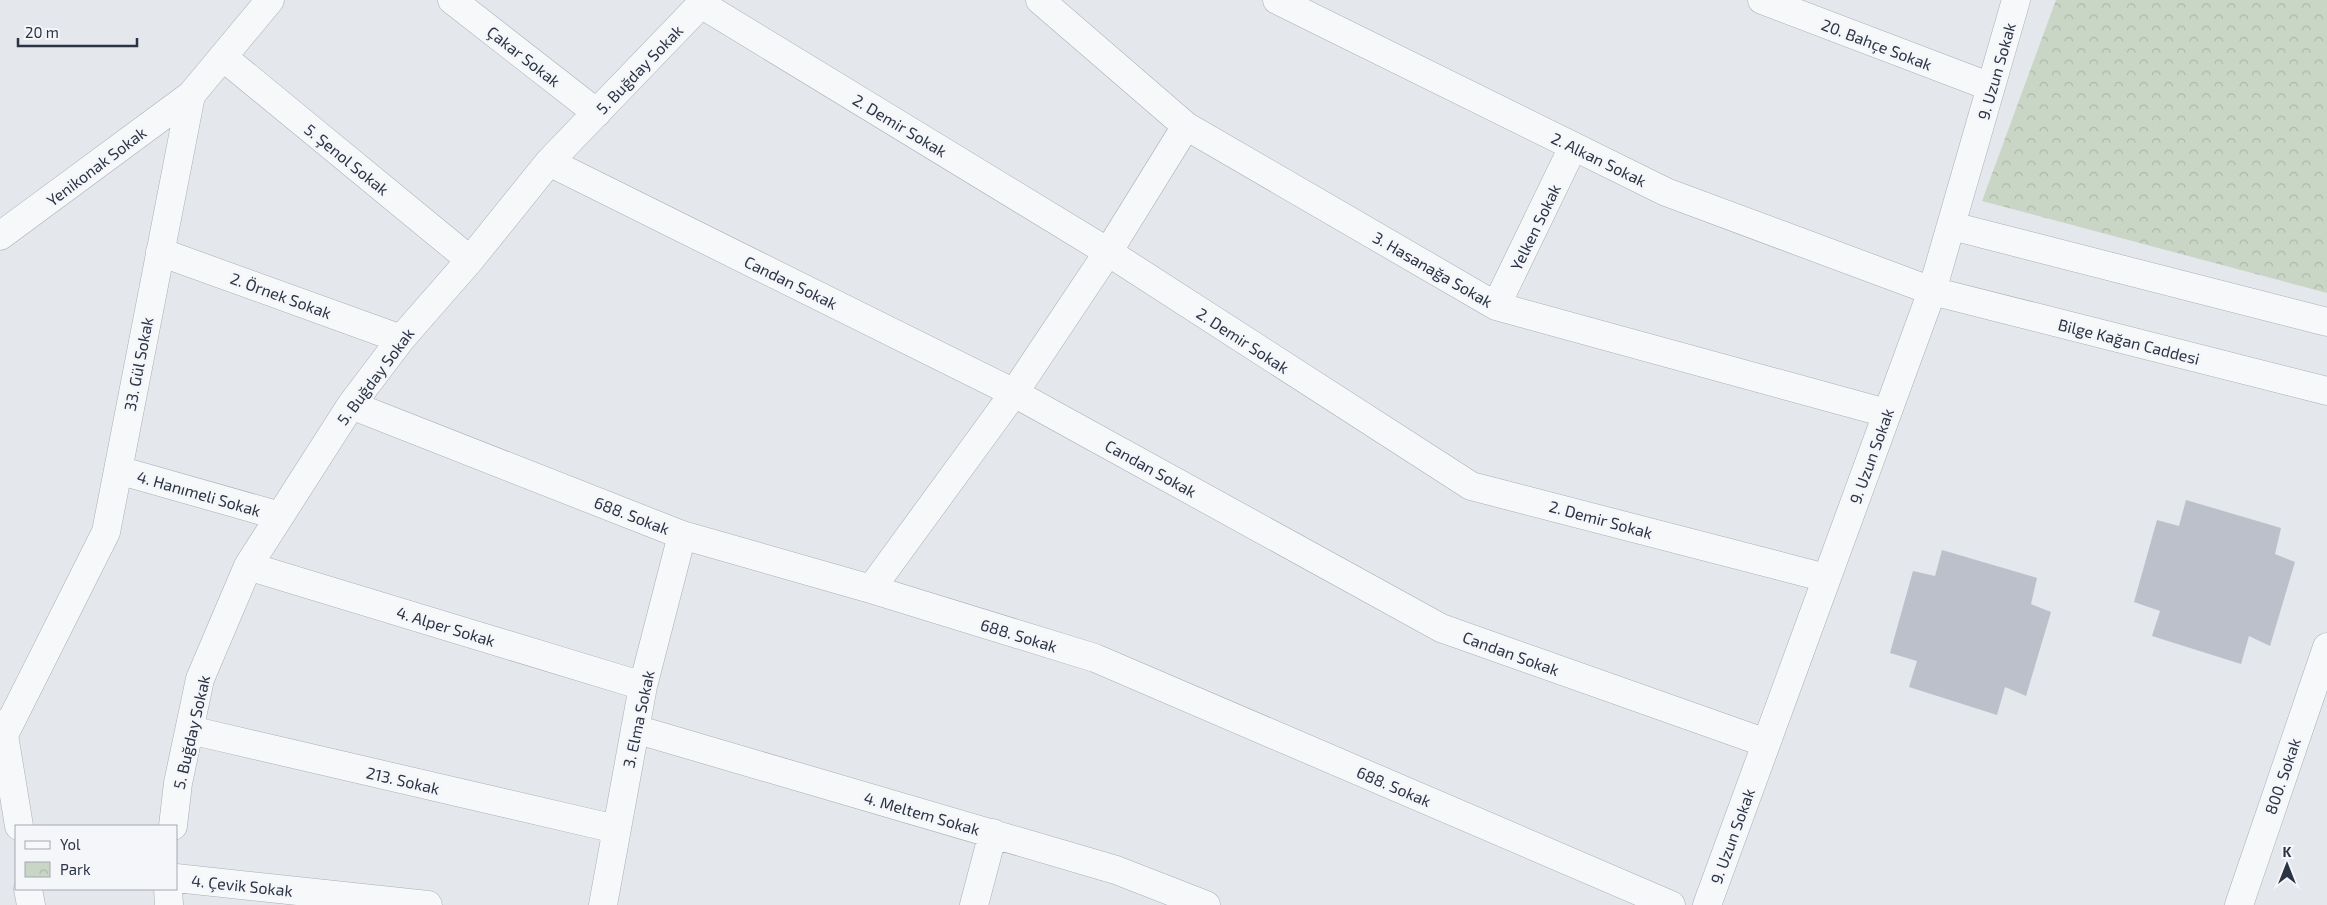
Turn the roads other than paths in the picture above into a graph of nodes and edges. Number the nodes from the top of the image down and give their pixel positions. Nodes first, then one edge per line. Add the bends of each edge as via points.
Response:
1 (270, 0) edge
2 (452, 0) edge
3 (1040, 0) edge
4 (1277, 0) edge
5 (1762, 0) edge
6 (2016, 0) edge
7 (703, 2) edge
8 (223, 57) junction
9 (1991, 87) junction
10 (191, 95) junction
11 (597, 113) junction
12 (1186, 126) junction
13 (1574, 147) junction
14 (549, 162) junction
15 (1952, 226) junction
16 (0, 236) edge
17 (160, 252) junction
18 (1108, 252) junction
19 (470, 260) junction
20 (1932, 291) junction
21 (1496, 306) junction
22 (2327, 322) edge
23 (401, 339) junction
24 (2327, 391) edge
25 (1014, 393) junction
26 (351, 405) junction
27 (1886, 413) junction
28 (118, 470) junction
29 (280, 516) junction
30 (682, 535) junction
31 (248, 566) junction
32 (1826, 578) junction
33 (871, 589) junction
34 (2327, 647) edge
35 (643, 686) junction
36 (635, 729) junction
37 (190, 730) junction
38 (1, 732) edge
39 (1766, 743) junction
40 (18, 825) edge
41 (173, 825) edge
42 (616, 829) junction
43 (992, 833) junction
44 (178, 878) edge
45 (28, 890) edge
46 (168, 890) edge
47 (31, 905) edge
48 (169, 905) edge
49 (428, 905) edge
50 (603, 905) edge
51 (974, 905) edge
52 (1206, 905) edge
53 (1671, 905) edge
54 (1707, 905) edge
55 (2239, 905) edge

1 - 8 street, 33. Gül Sokak
2 - 11 street, Çakar Sokak
3 - 12 street, 3. Hasanağa Sokak
4 - 13 street, 2. Alkan Sokak
5 - 9 street, 20. Bahçe Sokak
6 - 9 street, 9. Uzun Sokak
7 - 11 street, 5. Buğday Sokak
7 - 18 street, 2. Demir Sokak
8 - 10 street, 33. Gül Sokak
8 - 19 street, 5. Şenol Sokak
9 - 15 street, 9. Uzun Sokak
10 - 16 street, Yenikonak Sokak
10 - 17 street, 33. Gül Sokak
11 - 14 street, 5. Buğday Sokak
12 - 18 street
12 - 21 street, 3. Hasanağa Sokak
13 - 20 street, 2. Alkan Sokak via 1666,192
13 - 21 street, Yelken Sokak
14 - 19 street, 5. Buğday Sokak
14 - 25 street, Candan Sokak
15 - 20 street, 9. Uzun Sokak
15 - 22 street
17 - 23 street, 2. Örnek Sokak
17 - 28 street, 33. Gül Sokak
18 - 25 street
18 - 32 street, 2. Demir Sokak via 1471,486
19 - 23 street, 5. Buğday Sokak
20 - 24 street, Bilge Kağan Caddesi
20 - 27 street, 9. Uzun Sokak
21 - 27 street, 3. Hasanağa Sokak
23 - 26 street, 5. Buğday Sokak
25 - 33 street
25 - 39 street, Candan Sokak via 1441,628
26 - 29 street, 5. Buğday Sokak
26 - 30 street, 688. Sokak
27 - 32 street, 9. Uzun Sokak
28 - 29 street, 4. Hanımeli Sokak
28 - 38 street, 33. Gül Sokak via 106,532
29 - 31 street, 5. Buğday Sokak
30 - 33 street, 688. Sokak
30 - 35 street, 3. Elma Sokak
31 - 35 street, 4. Alper Sokak
31 - 37 street, 5. Buğday Sokak via 200,679
32 - 39 street, 9. Uzun Sokak
33 - 53 street, 688. Sokak via 1095,658
34 - 55 street, 800. Sokak
35 - 36 street, 3. Elma Sokak
36 - 42 street, 3. Elma Sokak
36 - 43 street, 4. Meltem Sokak
37 - 41 street, 5. Buğday Sokak via 178,783
37 - 42 street, 213. Sokak
38 - 40 street
39 - 54 street, 9. Uzun Sokak
42 - 50 street, 3. Elma Sokak
43 - 51 street
43 - 52 street, 4. Meltem Sokak via 1116,870
44 - 49 street, 4. Çevik Sokak
45 - 47 street
46 - 48 street

